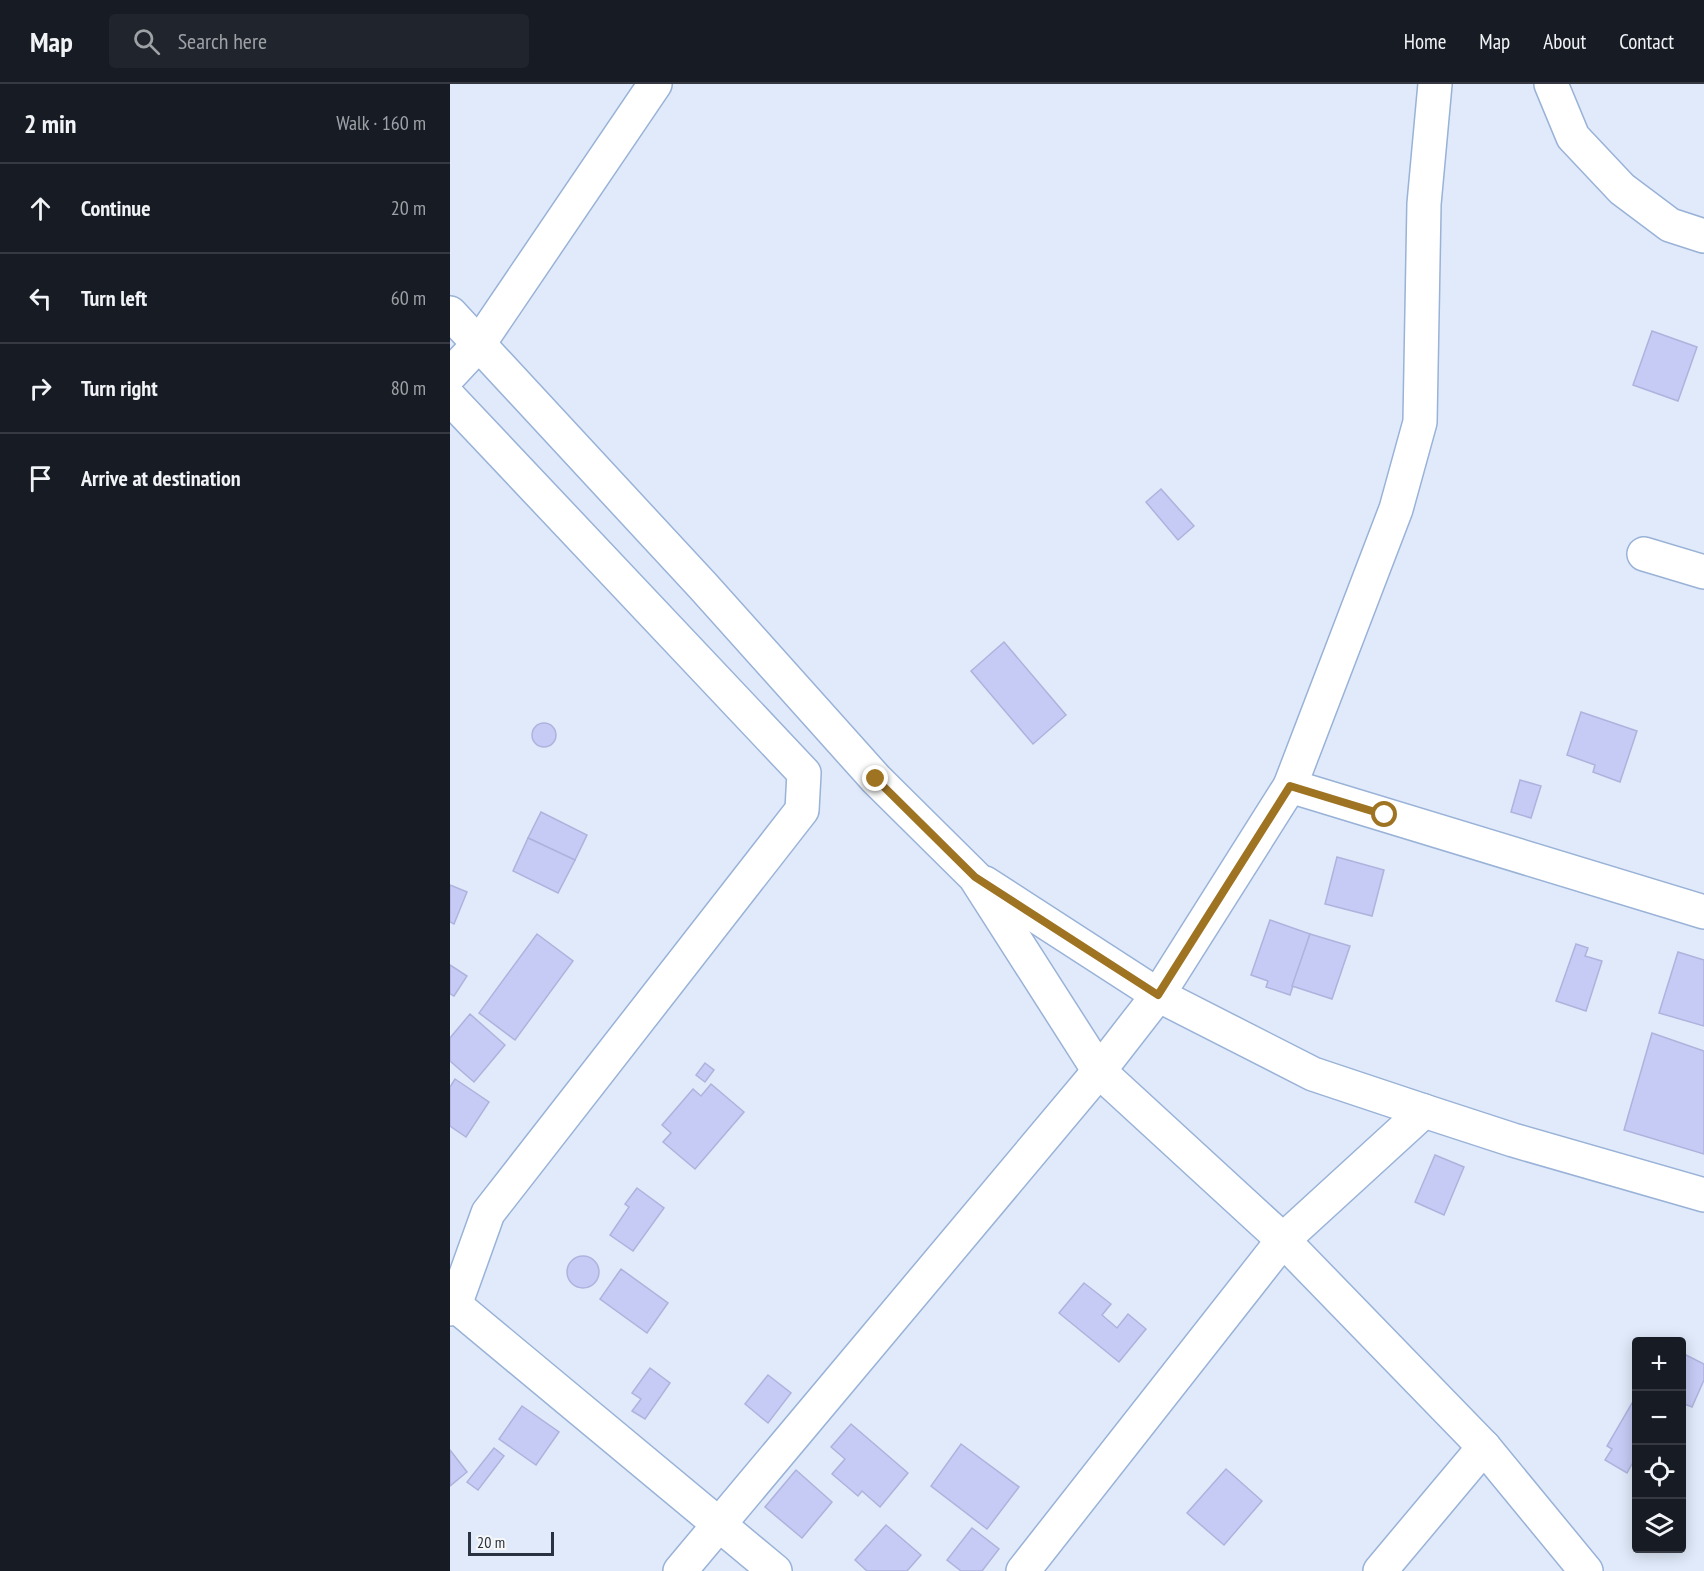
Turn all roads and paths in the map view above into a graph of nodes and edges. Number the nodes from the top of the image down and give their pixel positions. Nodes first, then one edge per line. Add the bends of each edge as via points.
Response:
1 (655, 84) edge
2 (1435, 84) edge
3 (1551, 84) edge
4 (1704, 236) edge
5 (450, 313) edge
6 (478, 345) junction
7 (450, 375) edge
8 (450, 398) edge
9 (1644, 554) dead end
10 (1704, 572) edge
11 (1290, 786) junction
12 (975, 877) junction
13 (1704, 912) edge
14 (1158, 995) junction
15 (1099, 1071) junction
16 (1424, 1111) junction
17 (1704, 1195) edge
18 (1283, 1240) junction
19 (452, 1307) edge
20 (1484, 1447) junction
21 (721, 1523) junction
22 (680, 1571) edge
23 (775, 1571) edge
24 (1023, 1571) edge
25 (1380, 1571) edge
26 (1586, 1571) edge

1 - 6 street
2 - 11 street via 1424,204 1420,422 1396,509
3 - 4 street via 1573,137 1622,189 1670,225
5 - 6 street
6 - 7 street
6 - 12 street via 695,577 876,779
8 - 19 street via 804,773 802,810 488,1213
9 - 10 street
11 - 13 street
11 - 14 street
12 - 14 street
12 - 15 street
14 - 15 street
14 - 16 street via 1313,1074
15 - 18 street
15 - 21 street
16 - 17 street
16 - 18 street
18 - 20 street
18 - 24 street
19 - 21 street
20 - 25 street
20 - 26 street
21 - 22 street
21 - 23 street

